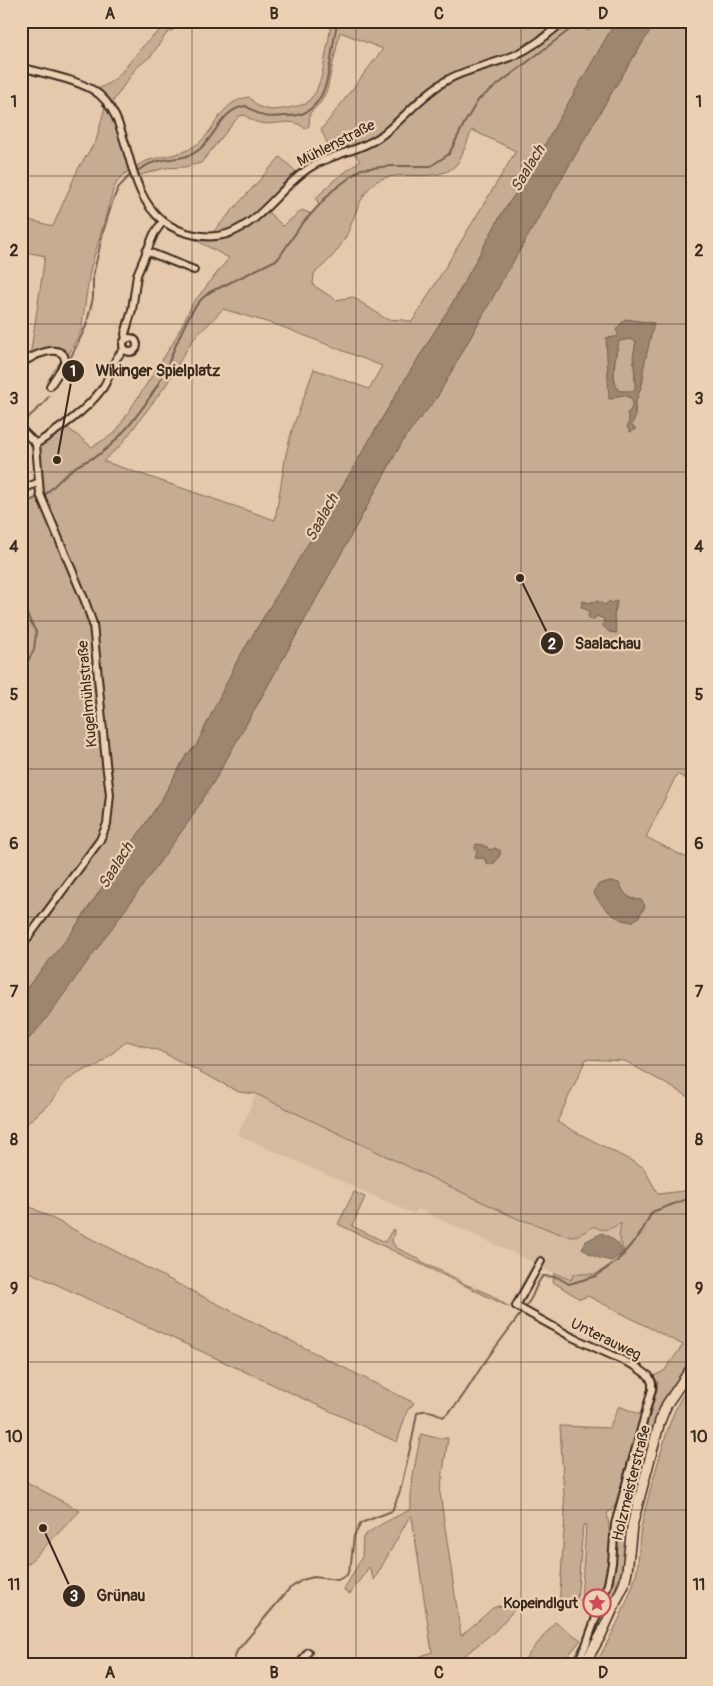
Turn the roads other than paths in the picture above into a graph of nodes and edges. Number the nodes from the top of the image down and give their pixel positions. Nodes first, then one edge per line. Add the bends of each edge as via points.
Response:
1 (564, 21) edge
2 (21, 67) edge
3 (163, 221) junction
4 (146, 251) junction
5 (194, 270) dead end
6 (126, 340) junction
7 (124, 349) junction
8 (21, 364) edge
9 (50, 386) dead end
10 (21, 429) edge
11 (36, 444) junction
12 (38, 482) junction
13 (21, 490) edge
14 (21, 947) edge
15 (541, 1261) dead end
16 (692, 1367) edge
17 (308, 1652) dead end
18 (586, 1663) edge
19 (298, 1665) edge
20 (576, 1665) edge

1 - 3 street, Mühlenstraße via 529,48 449,79 424,96 377,138 310,167 239,229 224,235 203,236 180,231
2 - 3 street, Mühlenstraße via 86,87 101,96 118,124 134,177 147,203
3 - 4 street
4 - 5 street
4 - 6 street via 137,275
6 - 7 street
6 - 7 street via 133,339 137,346 133,352
7 - 11 street via 118,354 100,392 77,414
8 - 9 street via 38,354 55,350 62,353 65,363
10 - 11 street
11 - 12 street, Kugelmühlstraße
12 - 13 street
12 - 14 street, Kugelmühlstraße via 93,624 110,794 107,824 100,840
15 - 20 street, Unterauweg via 516,1306 635,1366 649,1376 652,1383 615,1524 608,1584
16 - 18 street, Holzmeisterstraße via 667,1404 660,1421 632,1526 624,1584
17 - 19 street

